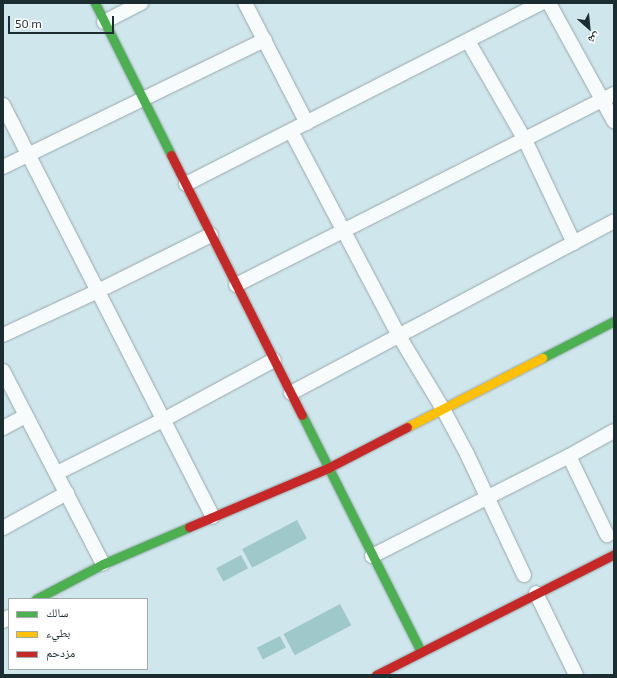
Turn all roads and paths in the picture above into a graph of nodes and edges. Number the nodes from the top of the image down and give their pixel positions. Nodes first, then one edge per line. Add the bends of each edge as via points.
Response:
1 (95, 3) edge
2 (141, 3) edge
3 (245, 3) edge
4 (542, 3) edge
5 (549, 3) edge
6 (104, 22) junction
7 (265, 40) junction
8 (468, 40) junction
9 (609, 97) edge
10 (143, 99) junction
11 (3, 105) edge
12 (614, 121) edge
13 (307, 123) junction
14 (291, 131) junction
15 (525, 140) junction
16 (29, 155) junction
17 (3, 168) edge
18 (186, 184) junction
19 (614, 221) edge
20 (342, 232) junction
21 (211, 235) junction
22 (574, 242) junction
23 (236, 285) junction
24 (98, 291) junction
25 (614, 321) edge
26 (3, 335) edge
27 (399, 336) junction
28 (274, 360) junction
29 (3, 371) edge
30 (291, 393) junction
31 (443, 409) junction
32 (26, 416) junction
33 (163, 420) junction
34 (3, 428) edge
35 (614, 431) edge
36 (568, 456) junction
37 (328, 468) junction
38 (57, 473) junction
39 (67, 493) junction
40 (487, 498) junction
41 (213, 517) junction
42 (3, 528) edge
43 (607, 535) dead end
44 (614, 554) edge
45 (372, 556) junction
46 (103, 564) junction
47 (524, 576) dead end
48 (536, 594) junction
49 (38, 598) edge
50 (421, 652) junction
51 (376, 675) edge
52 (576, 675) edge

1 - 6 street
2 - 6 street
3 - 7 street
4 - 8 street
5 - 9 street
6 - 10 street
7 - 10 street
7 - 13 street
8 - 13 street
8 - 15 street
9 - 12 street
9 - 15 street
10 - 16 street
10 - 18 street
11 - 16 street
13 - 14 street
14 - 18 street
14 - 20 street
15 - 20 street
15 - 22 street
16 - 17 street
16 - 24 street
18 - 21 street
19 - 22 street
20 - 23 street
20 - 27 street
21 - 23 street
21 - 24 street
22 - 27 street
23 - 28 street
24 - 26 street
24 - 33 street
25 - 31 street
27 - 30 street
27 - 31 street
28 - 30 street
28 - 33 street
29 - 32 street
30 - 37 street
31 - 37 street
31 - 40 street
32 - 34 street
32 - 38 street
33 - 38 street
33 - 41 street
35 - 36 street
36 - 40 street
36 - 43 street
37 - 41 street
37 - 45 street
38 - 39 street
39 - 42 street
39 - 46 street
40 - 45 street
40 - 47 street
41 - 46 street
44 - 48 street
45 - 50 street
46 - 49 street
48 - 50 street
48 - 52 street
50 - 51 street

